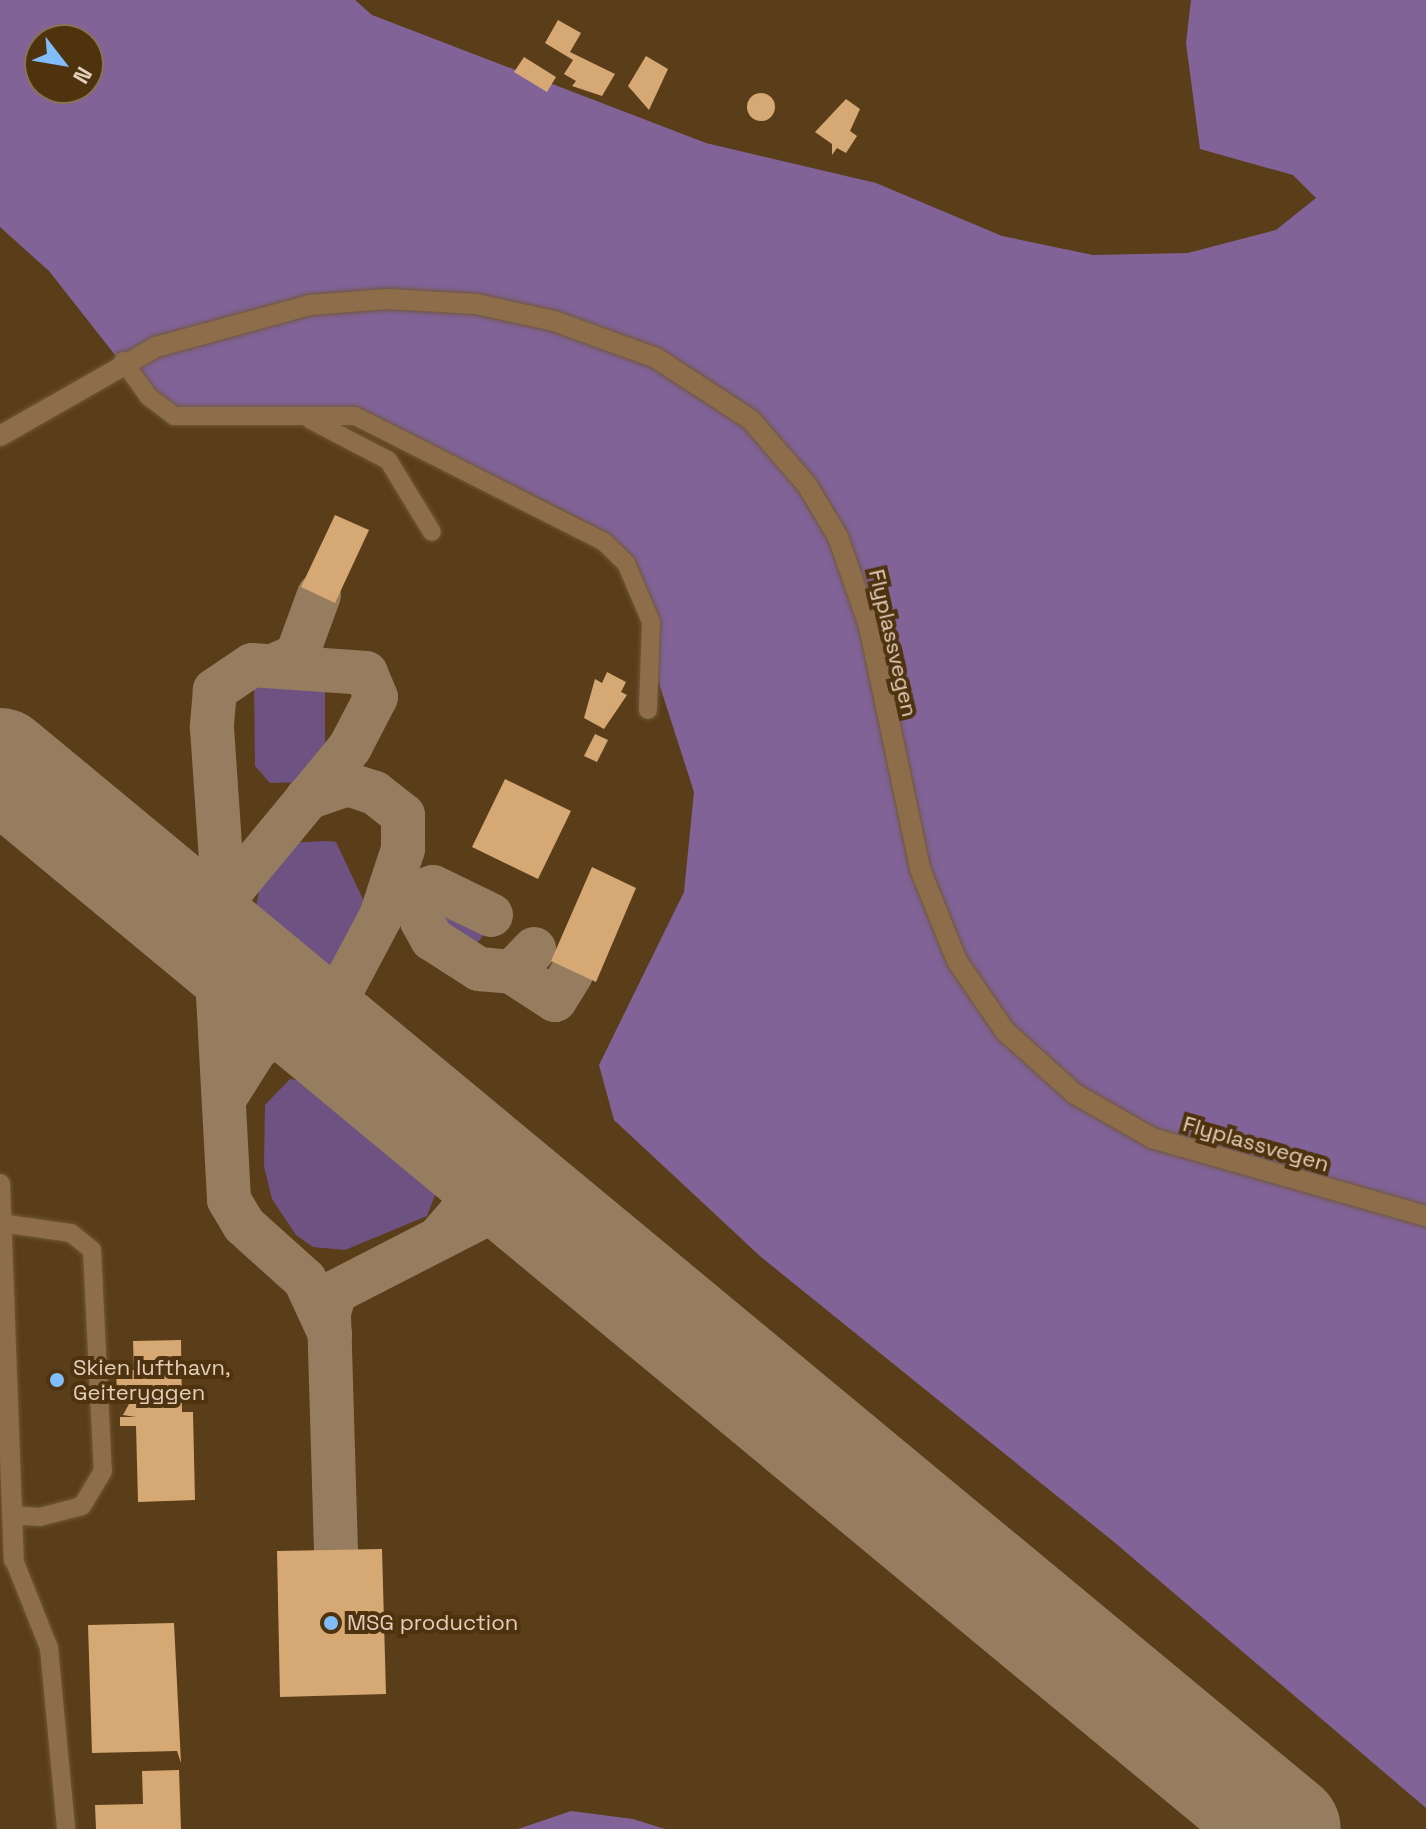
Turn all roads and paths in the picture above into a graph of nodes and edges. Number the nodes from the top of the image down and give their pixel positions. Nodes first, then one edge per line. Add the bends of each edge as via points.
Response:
1 (123, 361) junction
2 (293, 415) junction
3 (0, 436) edge
4 (432, 532) dead end
5 (648, 710) dead end
6 (0, 1184) edge
7 (1426, 1216) edge
8 (7, 1224) junction
9 (14, 1515) junction
10 (14, 1560) joint
11 (66, 1829) edge

1 - 2 street via 149,397 174,416
1 - 3 main road, Flyplassvegen
1 - 7 main road, Flyplassvegen via 269,310 437,300 592,333 717,394 781,451 838,537 869,626 920,869 957,961 1005,1031 1075,1094 1152,1138
2 - 4 street via 372,446 411,490
2 - 5 street via 355,416 384,425 604,542 626,563 651,622
6 - 8 main road
8 - 9 main road
8 - 9 street via 71,1233 92,1250 103,1471 82,1506 40,1517
9 - 10 main road
10 - 11 street via 49,1648

